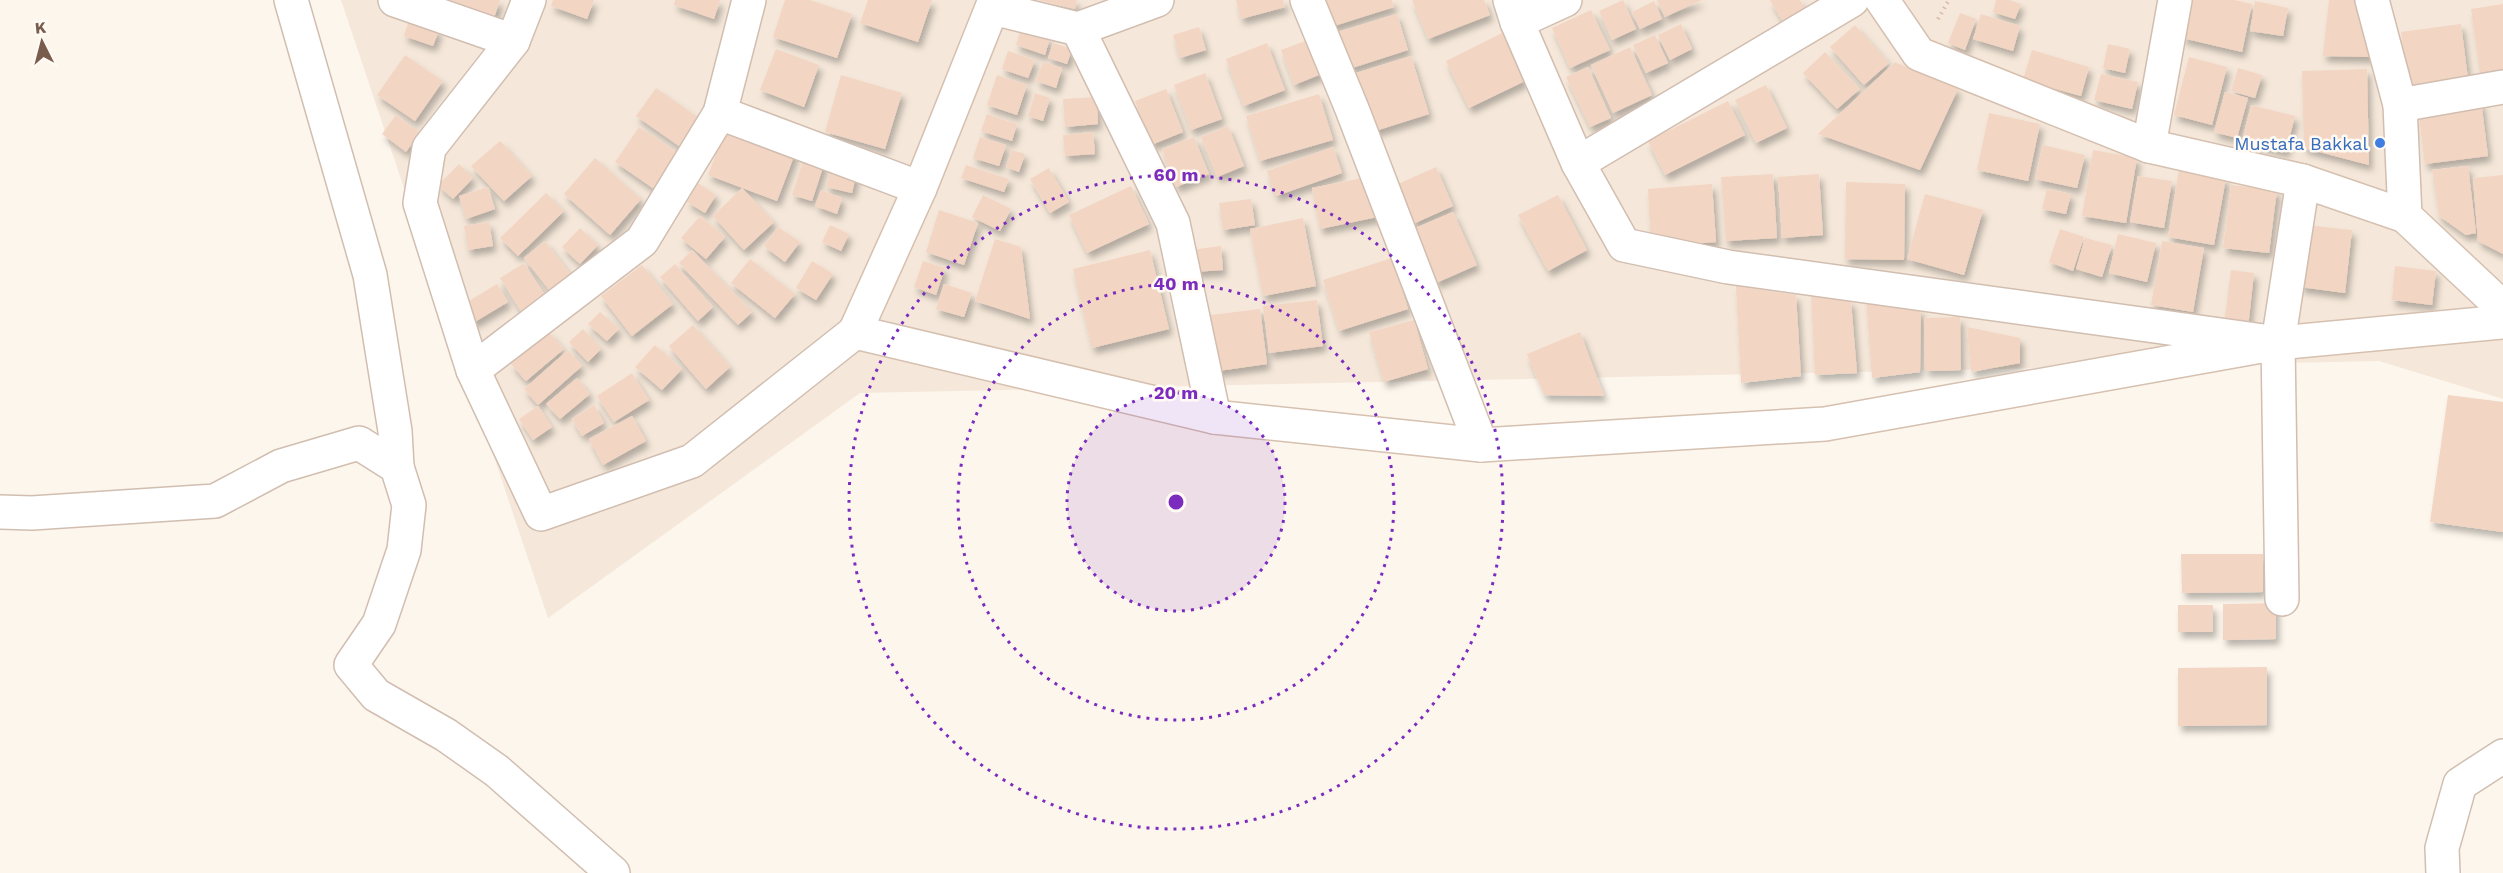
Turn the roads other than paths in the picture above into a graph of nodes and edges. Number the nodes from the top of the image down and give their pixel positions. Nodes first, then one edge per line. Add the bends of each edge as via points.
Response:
1 (291, 0) edge
2 (395, 0) edge
3 (529, 0) edge
4 (749, 0) edge
5 (1157, 0) edge
6 (1307, 0) edge
7 (1565, 0) edge
8 (1852, 0) edge
9 (1882, 0) edge
10 (2175, 0) edge
11 (2372, 0) edge
12 (994, 4) edge
13 (1513, 11) edge
14 (1078, 29) junction
15 (513, 41) junction
16 (2503, 87) edge
17 (2400, 105) junction
18 (720, 113) junction
19 (2149, 146) junction
20 (1578, 163) junction
21 (2302, 181) junction
22 (920, 188) junction
23 (2405, 216) junction
24 (2503, 308) edge
25 (2503, 322) edge
26 (855, 332) junction
27 (2278, 343) junction
28 (473, 370) junction
29 (1214, 417) junction
30 (1481, 445) junction
31 (396, 467) junction
32 (0, 512) edge
33 (2282, 599) dead end
34 (2503, 756) edge
35 (614, 873) edge
36 (2443, 873) edge

1 - 31 street via 370,275 395,431
2 - 15 street
3 - 15 street
4 - 18 street
5 - 14 street
6 - 30 street
7 - 13 street
8 - 20 street
9 - 19 street via 1919,54
10 - 19 street
11 - 17 street
12 - 14 street
12 - 22 street
13 - 20 street
14 - 29 street via 1173,223
15 - 28 street via 429,148 420,203
16 - 17 street
17 - 23 street
18 - 22 street
18 - 28 street via 642,241
19 - 21 street
20 - 27 street via 1624,245 1728,267
21 - 23 street
21 - 27 street
22 - 26 street
23 - 24 street
25 - 27 street
26 - 28 street via 692,461 541,514
26 - 29 street
27 - 30 street via 1825,424
27 - 33 street
29 - 30 street
31 - 32 street via 358,443 281,466 215,501
31 - 35 street via 409,504 404,550 379,624 351,665 376,695 446,735 497,771
34 - 36 street via 2460,784 2442,848

